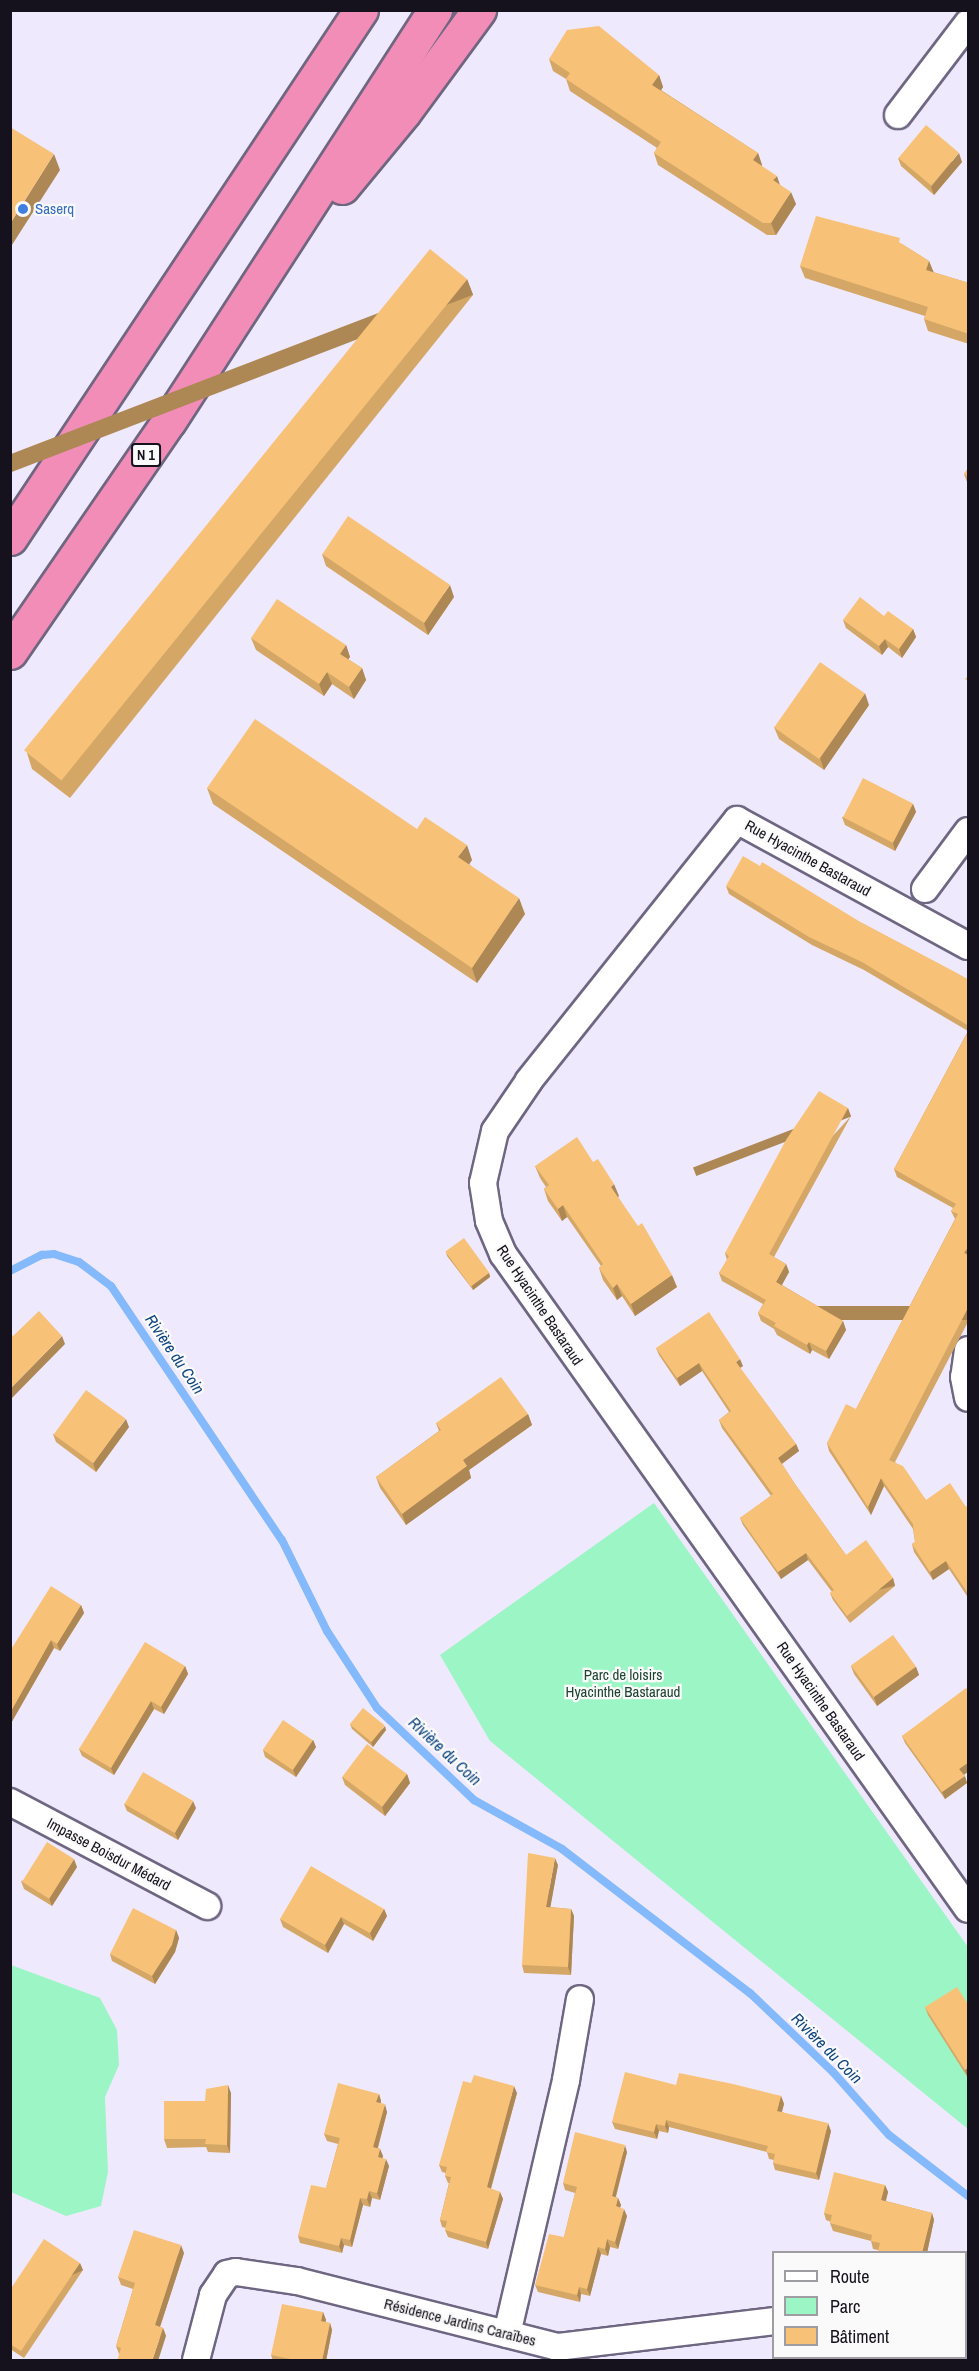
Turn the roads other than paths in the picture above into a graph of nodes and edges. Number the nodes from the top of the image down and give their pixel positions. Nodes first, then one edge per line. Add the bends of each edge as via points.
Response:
1 (435, 10) edge
2 (479, 10) edge
3 (357, 15) edge
4 (969, 23) edge
5 (898, 114) dead end
6 (276, 256) junction
7 (10, 538) edge
8 (10, 652) edge
9 (969, 831) edge
10 (925, 889) dead end
11 (969, 946) edge
12 (969, 1350) edge
13 (969, 1398) edge
14 (10, 1802) edge
15 (207, 1906) dead end
16 (969, 1909) edge
17 (580, 1999) dead end
18 (772, 2321) edge
19 (507, 2334) junction
20 (196, 2361) edge

1 - 6 highway, N 1
2 - 6 highway via 397,121 340,190
3 - 7 highway
4 - 5 street
6 - 8 highway, N 1
9 - 10 street
11 - 16 street, Rue Hyacinthe Bastaraud via 737,820 529,1081 495,1131 483,1183 489,1221 503,1254
12 - 13 street via 964,1377
14 - 15 street, Impasse Boisdur Médard
17 - 19 street via 566,2080
18 - 19 street, Résidence Jardins Caraïbes via 557,2347
19 - 20 street, Résidence Jardins Caraïbes via 256,2272 227,2274 213,2295

